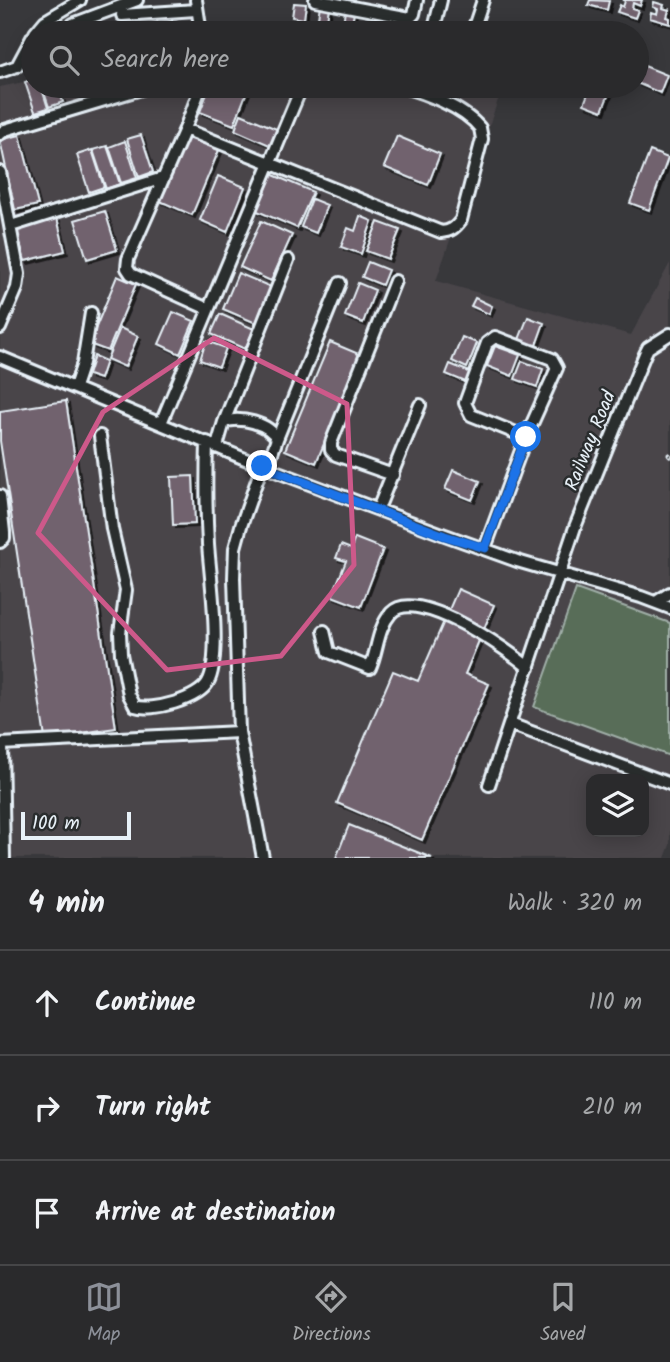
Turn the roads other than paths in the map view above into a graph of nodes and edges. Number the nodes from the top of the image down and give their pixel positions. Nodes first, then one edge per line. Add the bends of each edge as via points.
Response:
1 (80, 0) edge
2 (137, 0) edge
3 (314, 0) edge
4 (417, 0) edge
5 (441, 0) edge
6 (483, 0) edge
7 (196, 5) edge
8 (120, 7) edge
9 (45, 21) edge
10 (81, 21) edge
11 (436, 21) edge
12 (476, 21) edge
13 (21, 61) edge
14 (0, 72) edge
15 (111, 98) edge
16 (197, 98) edge
17 (297, 98) edge
18 (434, 98) edge
19 (185, 129) junction
20 (0, 134) edge
21 (270, 164) junction
22 (0, 172) edge
23 (163, 178) junction
24 (11, 226) junction
25 (288, 260) dead end
26 (395, 281) dead end
27 (340, 283) dead end
28 (208, 309) junction
29 (92, 313) dead end
30 (0, 328) edge
31 (670, 334) edge
32 (0, 357) edge
33 (75, 387) junction
34 (421, 405) dead end
35 (224, 422) junction
36 (161, 423) junction
37 (100, 436) dead end
38 (526, 437) junction
39 (277, 439) junction
40 (212, 444) junction
41 (265, 466) junction
42 (393, 475) junction
43 (0, 496) edge
44 (379, 509) junction
45 (0, 542) edge
46 (485, 548) junction
47 (560, 573) junction
48 (670, 593) edge
49 (656, 602) junction
50 (670, 608) edge
51 (324, 631) dead end
52 (529, 668) junction
53 (510, 724) junction
54 (239, 732) junction
55 (1, 744) edge
56 (670, 784) edge
57 (489, 785) dead end
58 (4, 858) edge
59 (263, 858) edge

1 - 9 street
2 - 8 street
3 - 4 street via 410,18
5 - 11 street
6 - 12 street
7 - 8 street
8 - 10 street
13 - 14 street
15 - 20 street
16 - 19 street
17 - 21 street
18 - 21 street via 480,128 481,143 456,228 441,232
19 - 21 street
19 - 23 street
21 - 28 street
22 - 24 street
23 - 24 street
23 - 28 street via 127,268 131,274
24 - 30 street via 19,274
25 - 35 street
26 - 42 street via 331,443 336,455
27 - 39 street
28 - 36 street
29 - 33 street
31 - 47 street, Railway Road via 645,354
32 - 33 street
33 - 36 street
34 - 42 street
35 - 39 street via 242,419 273,432
35 - 40 street
36 - 40 street
37 - 40 street via 126,590 121,654 129,695 135,706 143,709 202,691 211,673 214,639 206,487
38 - 38 street via 557,368 552,359 495,337 487,343 466,408 471,415
38 - 46 street
39 - 41 street
40 - 41 street
41 - 44 street
41 - 54 street via 235,548
42 - 44 street
43 - 45 street via 4,533
44 - 46 street
46 - 47 street
47 - 49 street
47 - 52 street, Railway Road
48 - 49 street
49 - 50 street
51 - 52 street via 329,652 370,668 392,612 415,607 489,637
52 - 53 street, Railway Road
53 - 56 street
53 - 57 street, Railway Road
54 - 55 street
54 - 59 street
55 - 58 street

